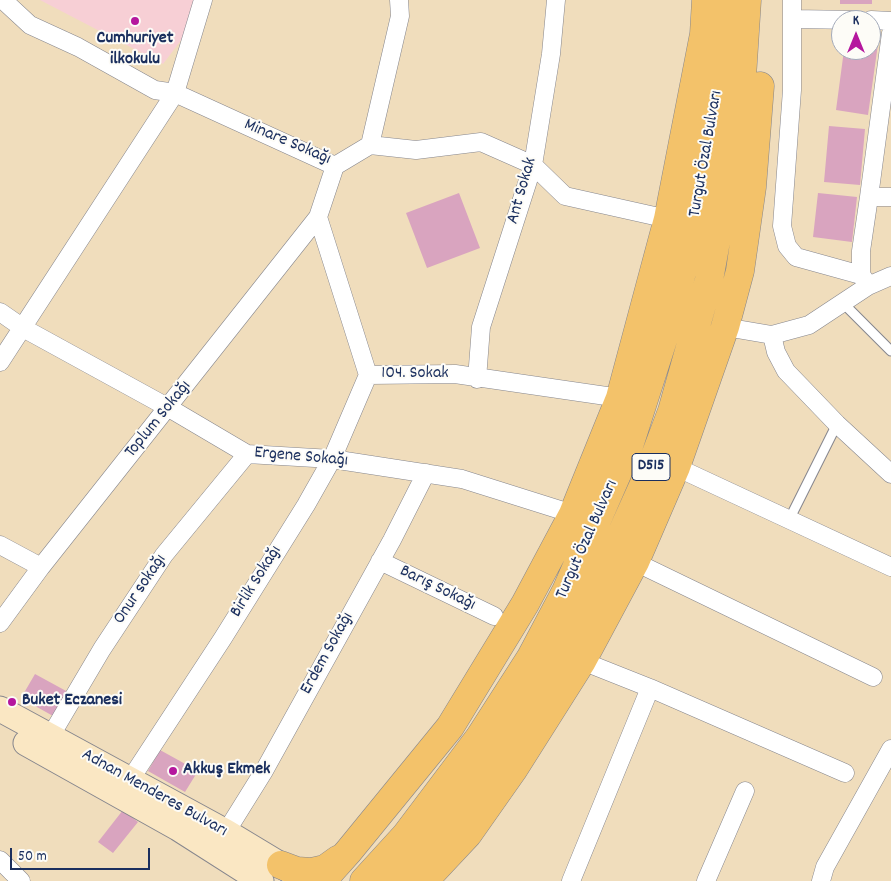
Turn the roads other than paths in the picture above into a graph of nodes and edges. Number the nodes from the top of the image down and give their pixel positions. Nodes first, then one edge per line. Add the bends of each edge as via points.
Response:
1 (203, 0) edge
2 (399, 0) edge
3 (556, 0) edge
4 (706, 0) edge
5 (723, 0) edge
6 (747, 0) edge
7 (763, 0) edge
8 (792, 0) edge
9 (3, 3) edge
10 (792, 19) junction
11 (831, 20) edge
12 (891, 33) edge
13 (175, 93) junction
14 (370, 145) junction
15 (533, 165) junction
16 (335, 166) junction
17 (869, 197) junction
18 (891, 197) edge
19 (318, 217) junction
20 (668, 219) junction
21 (891, 276) edge
22 (865, 280) junction
23 (843, 303) junction
24 (0, 312) edge
25 (725, 327) junction
26 (23, 328) junction
27 (772, 334) junction
28 (891, 351) edge
29 (0, 362) edge
30 (368, 375) junction
31 (477, 379) junction
32 (620, 398) junction
33 (169, 408) junction
34 (836, 424) junction
35 (247, 454) junction
36 (332, 459) junction
37 (676, 467) junction
38 (426, 473) junction
39 (891, 474) edge
40 (573, 514) junction
41 (789, 520) junction
42 (0, 545) edge
43 (380, 561) junction
44 (635, 562) junction
45 (41, 567) junction
46 (891, 567) edge
47 (494, 616) dead end
48 (0, 623) edge
49 (582, 661) junction
50 (873, 677) dead end
51 (650, 688) junction
52 (0, 708) edge
53 (0, 729) edge
54 (50, 737) junction
55 (891, 749) edge
56 (845, 773) dead end
57 (130, 780) junction
58 (745, 791) dead end
59 (226, 832) junction
60 (415, 841) junction
61 (348, 852) junction
62 (0, 860) edge
63 (271, 873) edge
64 (21, 881) edge
65 (307, 881) edge
66 (322, 881) edge
67 (364, 881) edge
68 (396, 881) edge
69 (424, 881) edge
70 (571, 881) edge
71 (706, 881) edge
72 (820, 881) edge

1 - 13 street
2 - 14 street via 400,16
3 - 15 street, Ant Sokak via 551,54
4 - 20 highway via 704,34
5 - 60 highway, Turgut Özal Bulvarı / D515 via 718,96 697,216 669,321 628,449 566,591 531,657
6 - 60 highway, Turgut Özal Bulvarı / D515 via 740,108 709,280 672,411 648,475 564,653 438,833
7 - 25 highway via 752,187 740,271
8 - 10 street
9 - 13 street, Minare Sokağı via 30,25 78,47 154,90
10 - 11 street
10 - 22 street via 792,90 782,226 788,246 796,258
12 - 17 street
13 - 16 street, Minare Sokağı
13 - 26 street
14 - 15 street via 416,150 481,142
14 - 16 street, Minare Sokağı
15 - 20 street via 565,196
15 - 31 street, Ant Sokak via 481,327
16 - 19 street
17 - 18 street
17 - 22 street via 861,251
19 - 30 street, 104. Sokak
19 - 33 street, Toplum Sokağı
20 - 32 highway
21 - 22 street
22 - 23 street
23 - 27 street via 809,325
23 - 28 lane
24 - 26 street, Ergene Sokağı
25 - 27 street
25 - 37 highway
26 - 29 street
26 - 33 street, Ergene Sokağı
27 - 34 street via 776,352 786,371
30 - 31 street, 104. Sokak via 454,374
30 - 36 street, Birlik Sokağı
31 - 32 street, 104. Sokak
32 - 40 highway
33 - 35 street, Ergene Sokağı
33 - 45 street, Toplum Sokağı
34 - 39 street
34 - 41 lane
35 - 36 street, Ergene Sokağı
35 - 54 street, Onur sokağı via 164,555 102,649
36 - 38 street, Ergene Sokağı
36 - 57 street, Birlik Sokağı via 228,630
37 - 41 street
37 - 44 highway
38 - 40 street, Ergene Sokağı via 462,478
38 - 43 street, Erdem Sokağı
40 - 61 highway via 525,604 450,728
41 - 46 street
42 - 45 street
43 - 47 street, Barış Sokağı
43 - 59 street, Erdem Sokağı via 264,771
44 - 49 highway
44 - 50 street
45 - 48 street, Toplum Sokağı
49 - 51 street
49 - 69 highway via 468,834
51 - 56 street
51 - 70 street
52 - 54 main road, Adnan Menderes Bulvarı
53 - 63 main road, Adnan Menderes Bulvarı via 178,828
54 - 57 main road, Adnan Menderes Bulvarı
55 - 72 street via 824,867
57 - 59 main road, Adnan Menderes Bulvarı
58 - 71 street
59 - 63 main road, Adnan Menderes Bulvarı
60 - 67 highway, Turgut Özal Bulvarı / D515
60 - 68 highway, Turgut Özal Bulvarı / D515
61 - 63 highway via 325,869
61 - 66 highway
62 - 64 street
63 - 65 main road, Adnan Menderes Bulvarı

